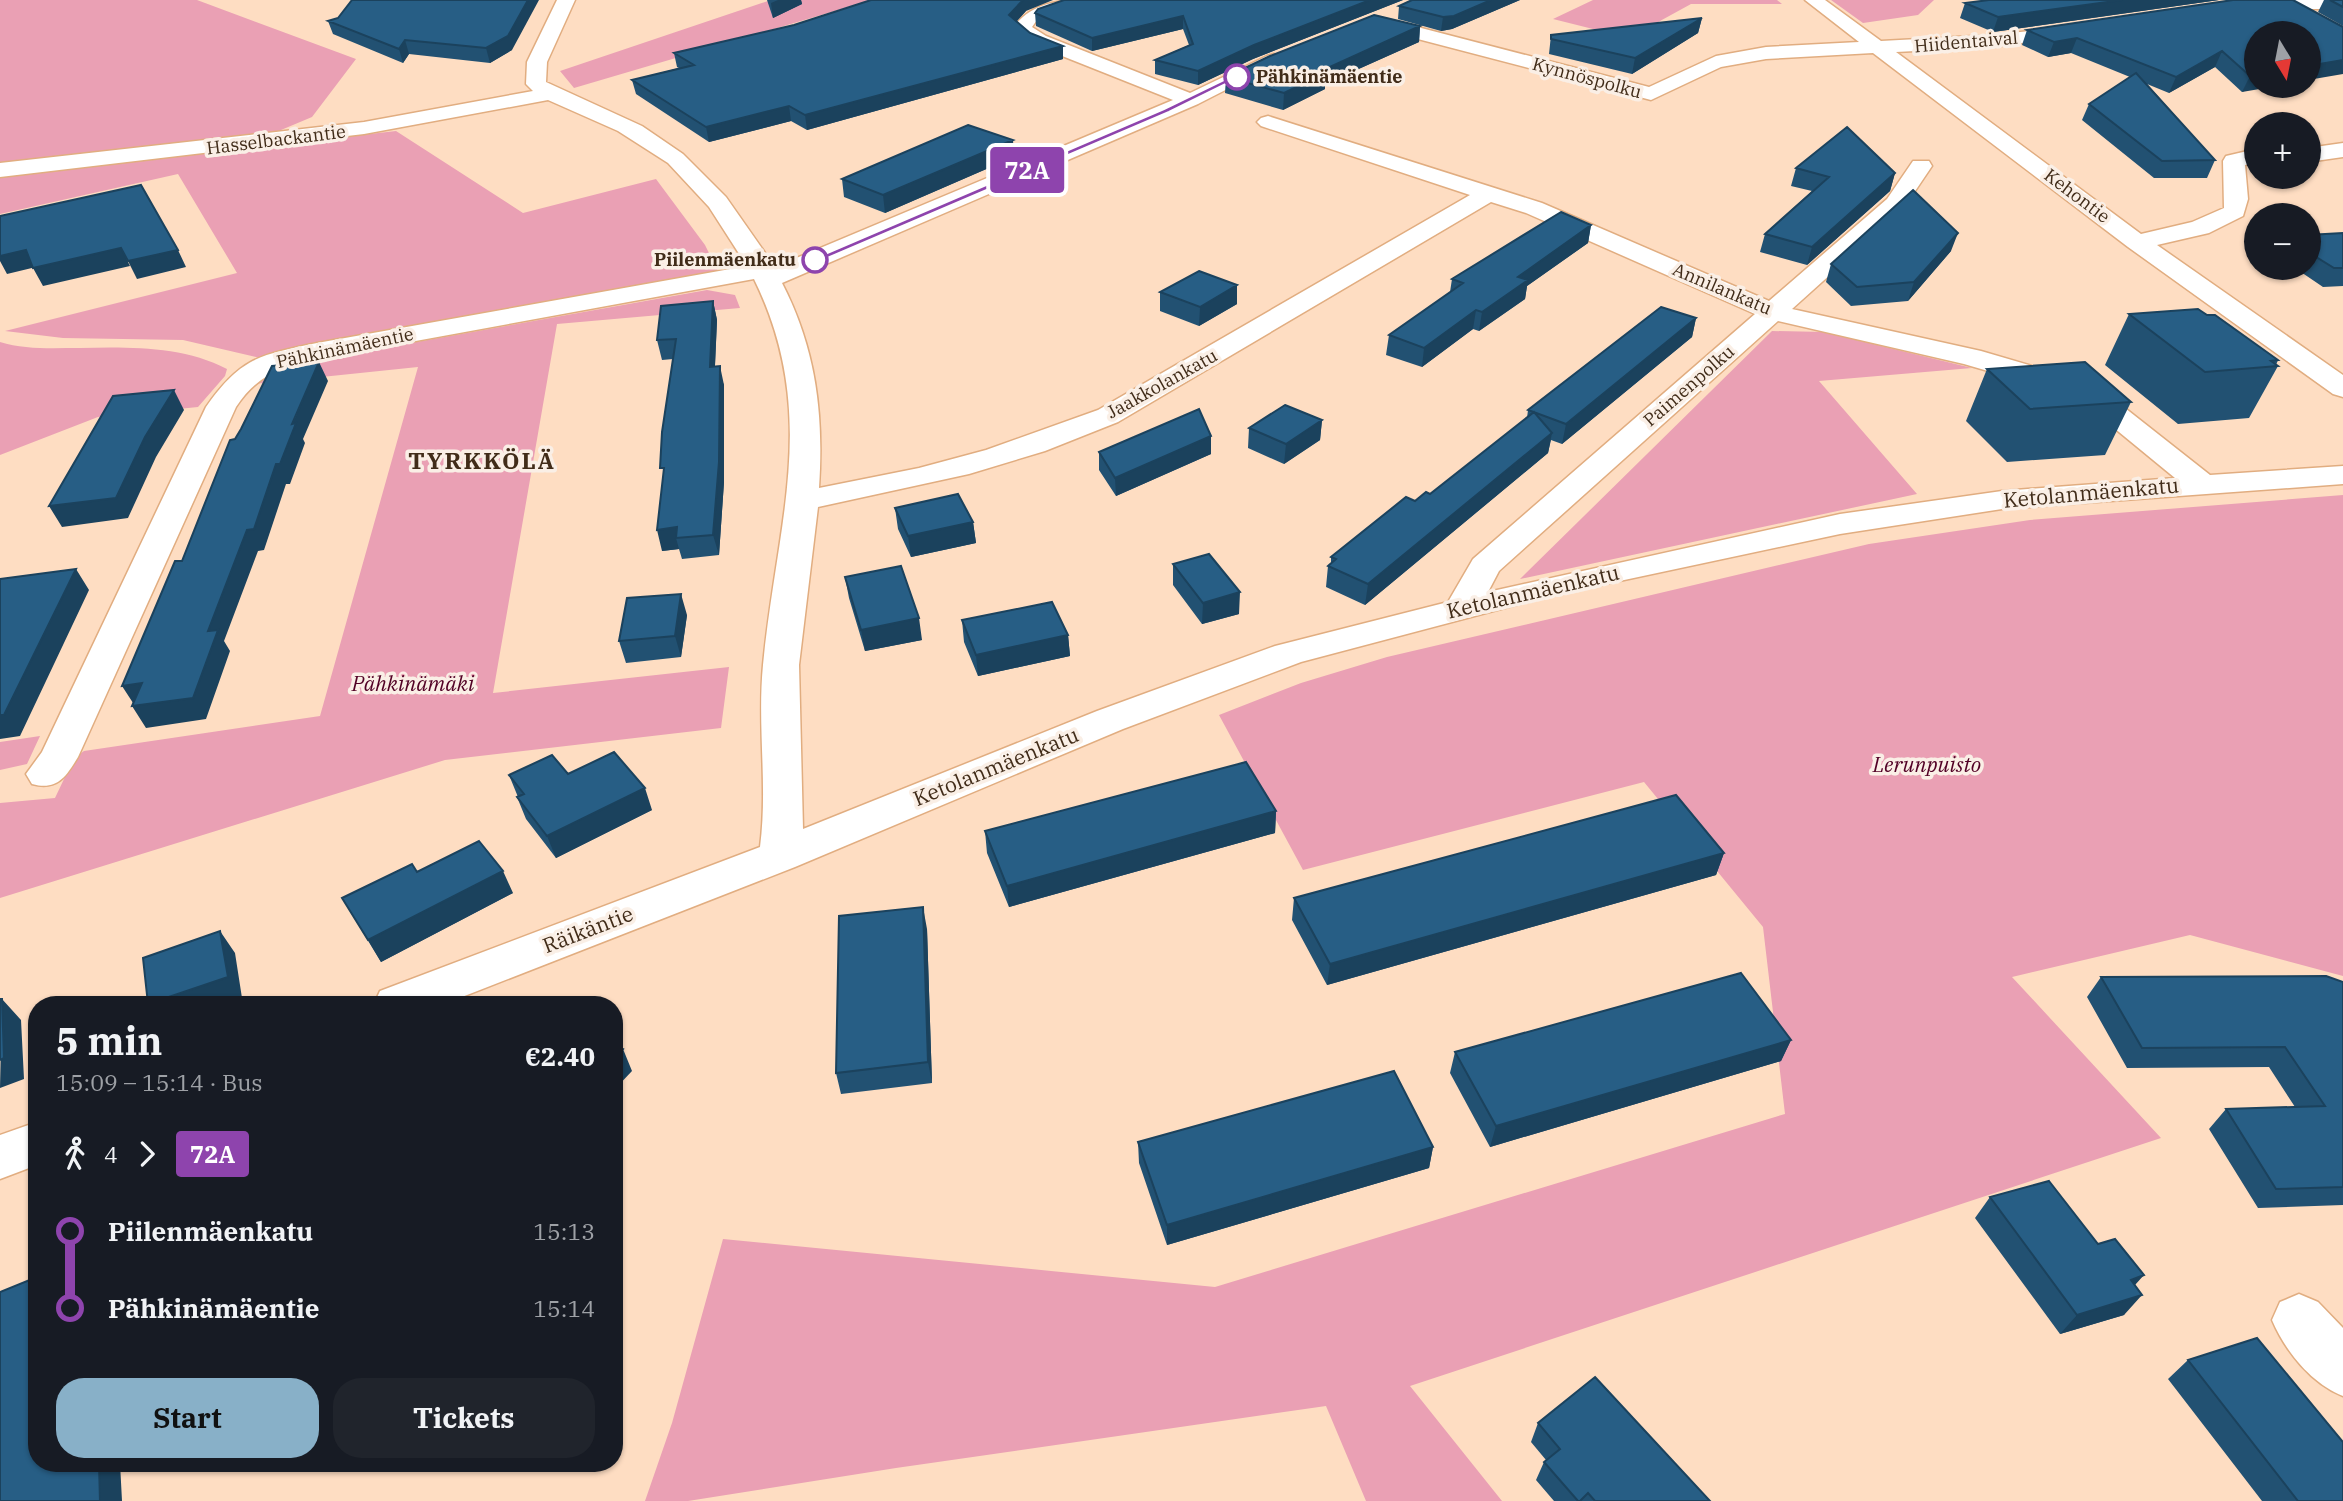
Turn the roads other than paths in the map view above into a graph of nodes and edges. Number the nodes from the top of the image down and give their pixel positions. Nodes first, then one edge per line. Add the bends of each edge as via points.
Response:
1 (566, 0) edge
2 (1076, 0) edge
3 (1814, 0) edge
4 (2259, 1) edge
5 (2281, 3) junction
6 (2343, 4) edge
7 (1413, 5) edge
8 (2234, 6) edge
9 (1375, 22) junction
10 (2324, 24) edge
11 (2100, 26) edge
12 (1354, 29) edge
13 (1880, 48) junction
14 (1297, 51) edge
15 (549, 94) junction
16 (1191, 100) junction
17 (1268, 122) dead end
18 (2343, 150) edge
19 (2321, 153) edge
20 (2244, 159) edge
21 (1921, 166) dead end
22 (0, 170) edge
23 (1490, 192) junction
24 (2137, 242) junction
25 (766, 274) junction
26 (1772, 313) junction
27 (2343, 388) edge
28 (2336, 472) edge
29 (2201, 484) junction
30 (802, 500) junction
31 (1462, 608) junction
32 (46, 774) dead end
33 (780, 856) junction
34 (417, 996) edge
35 (28, 1146) edge
36 (0, 1157) edge
37 (2299, 1320) dead end
38 (2343, 1369) edge

1 - 15 street via 537,62 536,84
2 - 16 street via 1031,16 1022,28 1039,40
3 - 13 street, Kehontie
4 - 5 street
4 - 8 street
5 - 6 street
5 - 10 street
7 - 9 street
9 - 12 street
9 - 13 street, Kynnöspolku via 1651,94 1716,62 1827,48
11 - 13 street, Hiidentaival via 1993,41
13 - 24 street, Kehontie
14 - 16 street, Pähkinämäentie
15 - 22 street, Hasselbackantie via 364,128
15 - 25 street via 621,124 670,154 717,203
16 - 25 street, Pähkinämäentie
17 - 23 street, Annilankatu
18 - 19 street
20 - 24 street via 2234,161 2235,211 2211,224
21 - 26 street, Paimenpolku via 1895,204
23 - 26 street, Annilankatu
23 - 30 street, Jaakkolankatu via 1108,416 1062,436 984,459
24 - 27 street, Kehontie
25 - 30 street via 804,390
25 - 32 street, Pähkinämäentie via 317,351 244,374 221,407 59,757
26 - 29 street, Annilankatu via 1971,357 2073,387 2101,403
26 - 31 street, Paimenpolku via 1485,566
28 - 29 street, Ketolanmäenkatu
29 - 31 street, Ketolanmäenkatu via 1994,500 1840,524
30 - 33 street via 780,668 786,821
31 - 33 street, Ketolanmäenkatu via 1288,654 1110,720
33 - 34 street, Räikäntie
35 - 36 street
37 - 38 street

